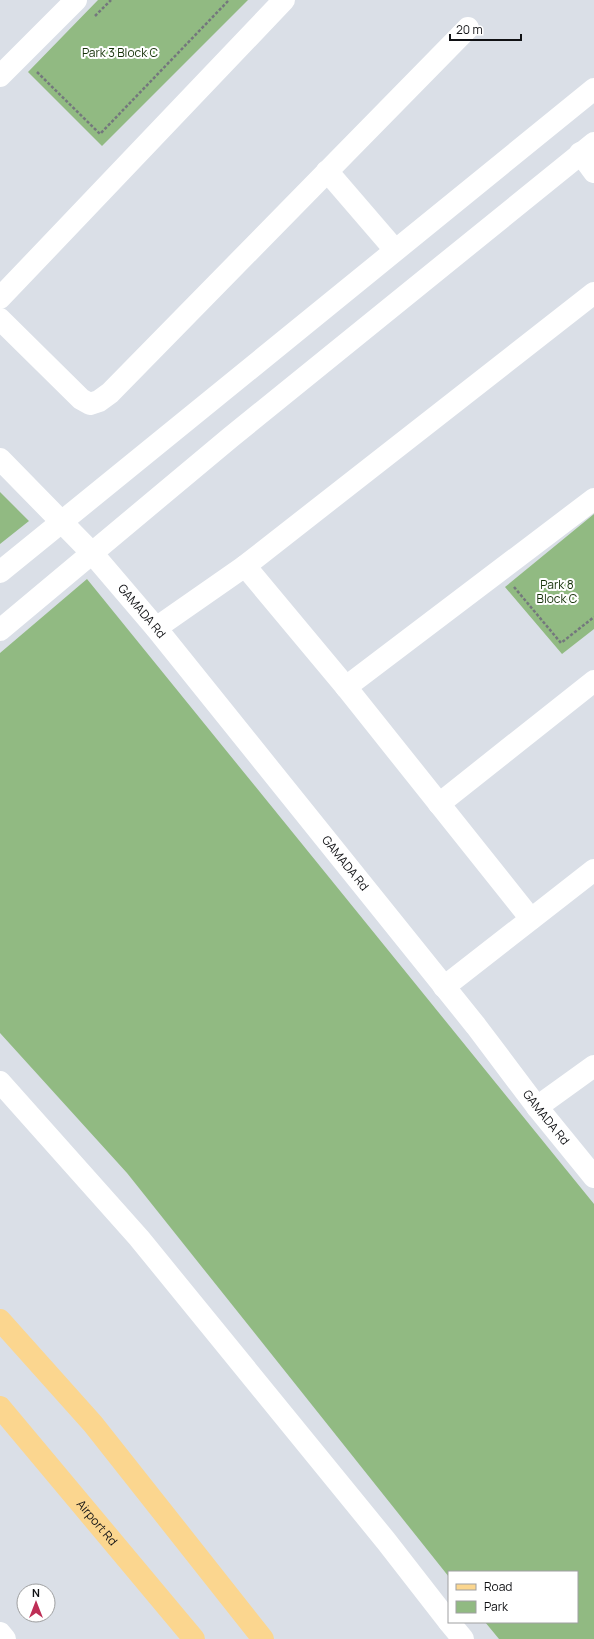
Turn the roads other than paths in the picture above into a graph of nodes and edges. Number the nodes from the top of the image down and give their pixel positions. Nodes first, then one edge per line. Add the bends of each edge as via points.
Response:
1 (76, 0) edge
2 (284, 0) edge
3 (468, 28) dead end
4 (0, 76) edge
5 (594, 89) edge
6 (587, 148) edge
7 (328, 171) junction
8 (594, 172) edge
9 (395, 250) junction
10 (594, 293) edge
11 (0, 298) edge
12 (0, 319) edge
13 (0, 459) edge
14 (594, 498) edge
15 (62, 522) junction
16 (92, 554) junction
17 (245, 566) junction
18 (0, 572) edge
19 (156, 628) junction
20 (0, 630) edge
21 (594, 680) edge
22 (346, 687) junction
23 (439, 804) junction
24 (594, 870) edge
25 (531, 919) junction
26 (444, 987) junction
27 (594, 1066) edge
28 (0, 1082) edge
29 (537, 1107) junction
30 (594, 1177) edge
31 (0, 1320) edge
32 (0, 1407) edge
33 (448, 1621) edge
34 (450, 1623) edge
35 (0, 1633) edge
36 (5, 1639) edge
37 (194, 1639) edge
38 (262, 1639) edge
39 (462, 1639) edge

1 - 4 street
2 - 11 street
3 - 7 street
5 - 9 street
6 - 8 street
6 - 16 street via 231,437
7 - 9 street
7 - 12 street via 99,401 90,404 81,399
9 - 15 street
10 - 17 street
13 - 15 street, GAMADA Rd
14 - 22 street
15 - 16 street, GAMADA Rd
15 - 18 street
16 - 19 street, GAMADA Rd
16 - 20 street
17 - 19 street
17 - 22 street
19 - 26 street, GAMADA Rd
21 - 23 street
22 - 23 street
23 - 25 street
24 - 25 street
25 - 26 street
26 - 29 street, GAMADA Rd
27 - 29 street
28 - 33 street via 139,1238 381,1534
29 - 30 street, GAMADA Rd
31 - 38 main road via 93,1424
32 - 37 main road, Airport Rd
34 - 39 street
35 - 36 street

